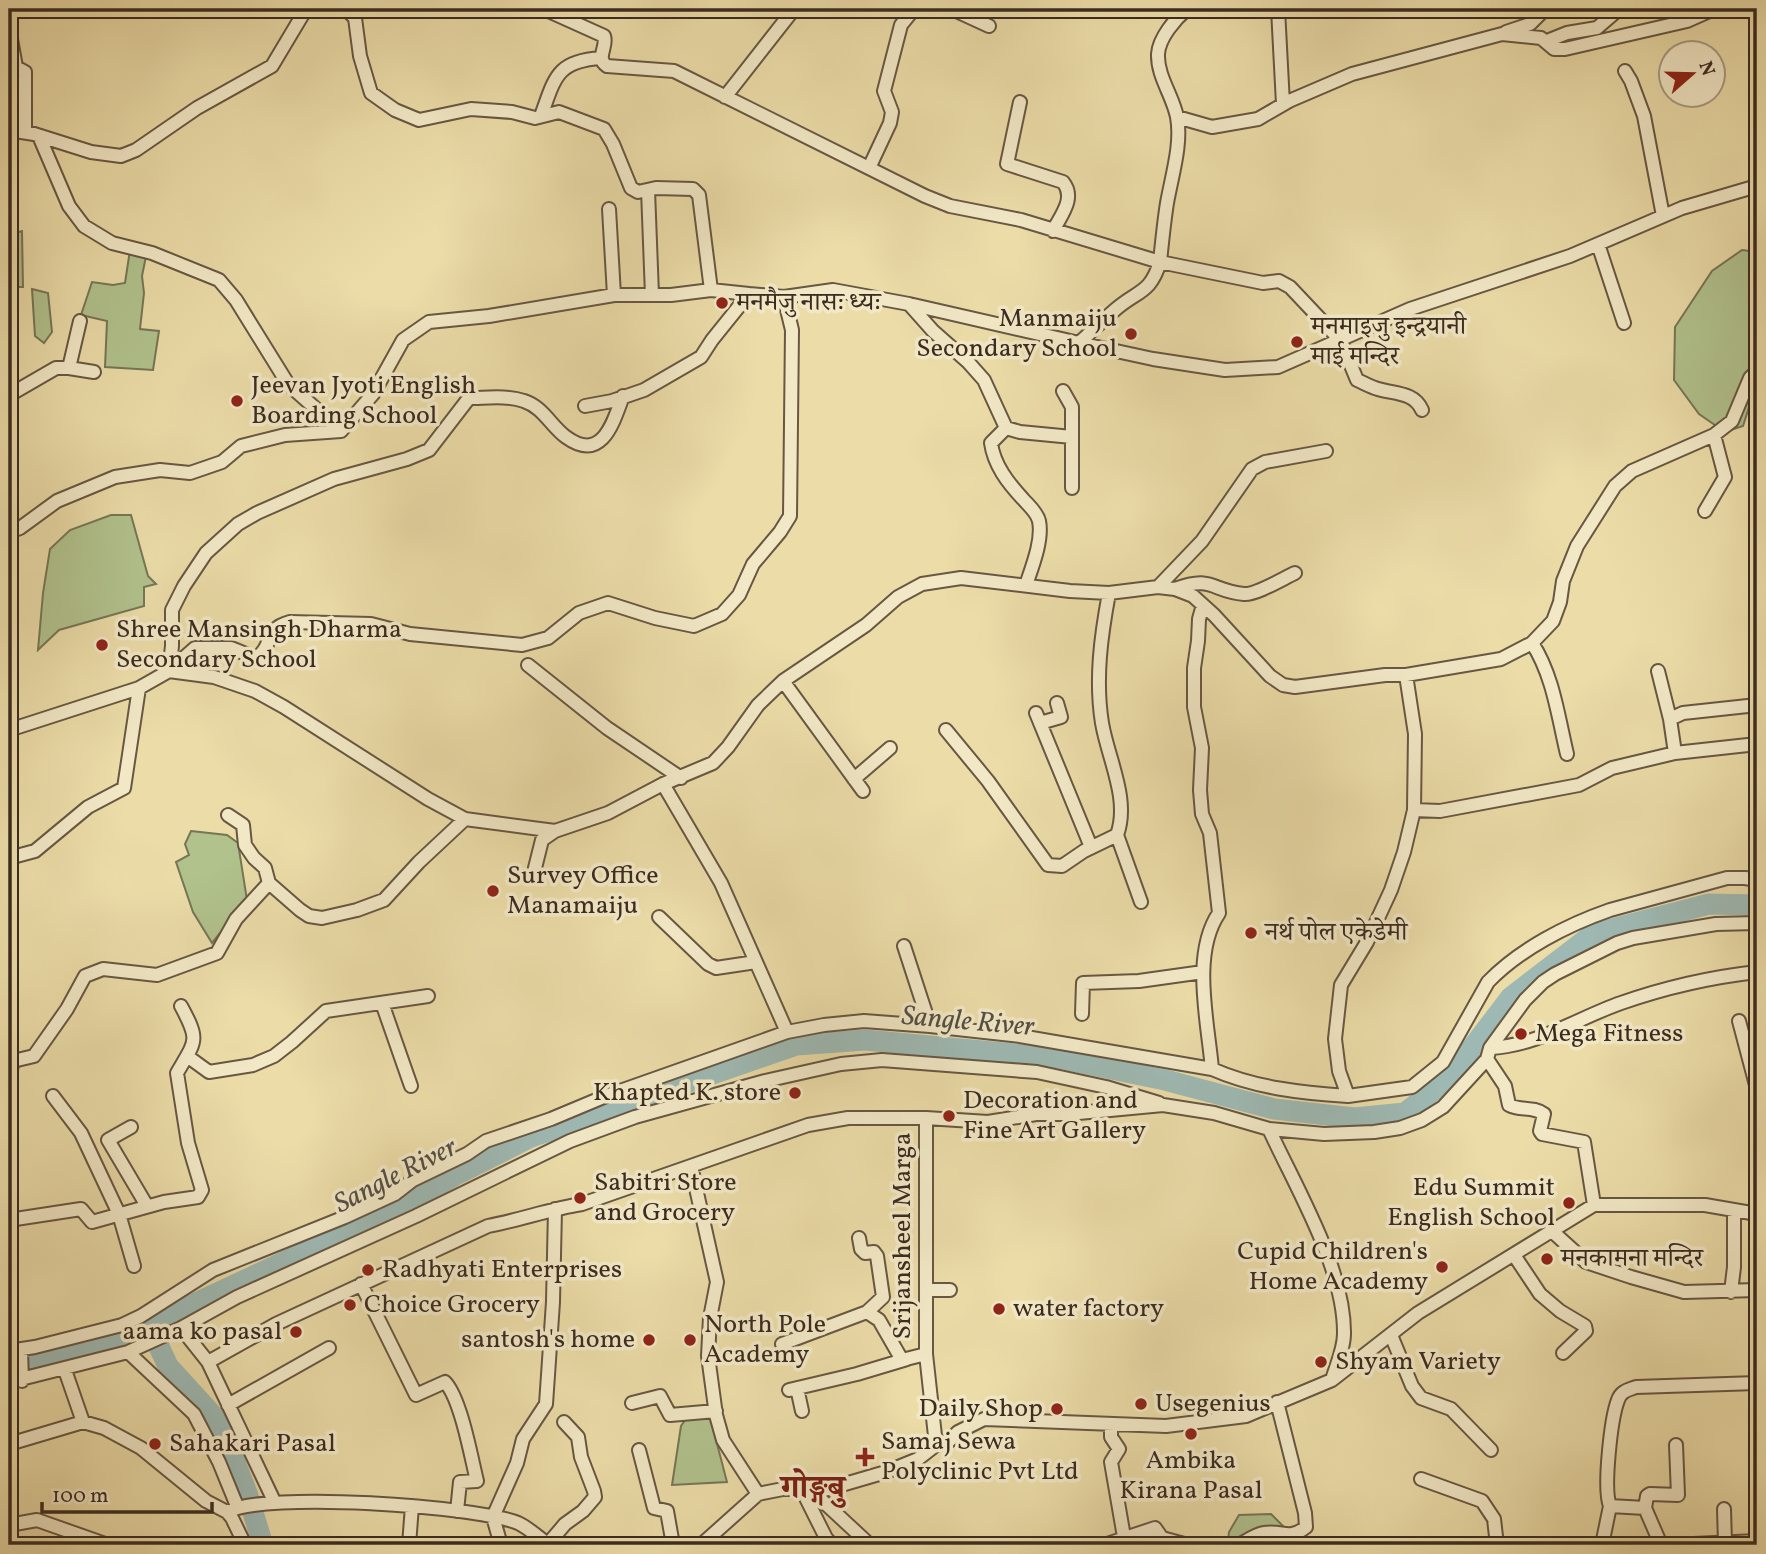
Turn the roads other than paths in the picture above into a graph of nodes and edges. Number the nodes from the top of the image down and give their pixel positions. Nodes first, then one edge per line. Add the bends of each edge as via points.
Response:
1 (306, 9) edge
2 (346, 9) edge
3 (544, 9) edge
4 (794, 9) edge
5 (914, 9) edge
6 (952, 9) edge
7 (1187, 9) edge
8 (1278, 9) edge
9 (1545, 9) edge
10 (1619, 9) edge
11 (1714, 9) edge
12 (989, 26) dead end
13 (9, 29) edge
14 (1502, 34) junction
15 (1547, 41) junction
16 (601, 58) junction
17 (1625, 71) dead end
18 (725, 97) junction
19 (1020, 102) dead end
20 (1283, 104) junction
21 (541, 116) junction
22 (1177, 117) junction
23 (9, 130) edge
24 (25, 132) junction
25 (39, 136) junction
26 (869, 168) junction
27 (1757, 186) edge
28 (648, 190) junction
29 (609, 209) dead end
30 (1663, 216) junction
31 (1054, 231) junction
32 (1598, 244) junction
33 (1160, 262) junction
34 (711, 290) junction
35 (749, 294) junction
36 (614, 295) junction
37 (652, 295) junction
38 (784, 297) junction
39 (909, 304) junction
40 (79, 321) dead end
41 (1624, 323) dead end
42 (1341, 341) junction
43 (1079, 343) junction
44 (69, 368) junction
45 (1757, 371) edge
46 (94, 372) dead end
47 (1063, 391) dead end
48 (9, 393) edge
49 (622, 396) junction
50 (585, 406) dead end
51 (1422, 410) dead end
52 (1006, 428) junction
53 (341, 430) junction
54 (1714, 435) junction
55 (1072, 437) junction
56 (1326, 451) dead end
57 (1072, 488) dead end
58 (1705, 511) dead end
59 (9, 533) edge
60 (1295, 573) dead end
61 (1026, 585) junction
62 (1158, 587) junction
63 (1175, 589) junction
64 (1109, 593) junction
65 (1203, 605) junction
66 (1532, 643) junction
67 (528, 665) dead end
68 (169, 671) junction
69 (1658, 671) dead end
70 (1406, 675) junction
71 (783, 681) junction
72 (139, 688) junction
73 (1058, 703) dead end
74 (1757, 705) edge
75 (1670, 719) junction
76 (9, 730) edge
77 (946, 730) dead end
78 (1757, 744) edge
79 (890, 748) dead end
80 (1675, 753) junction
81 (1567, 754) dead end
82 (681, 778) junction
83 (854, 779) junction
84 (663, 784) junction
85 (863, 791) dead end
86 (1413, 810) junction
87 (228, 815) dead end
88 (466, 819) junction
89 (555, 831) junction
90 (1117, 835) junction
91 (1091, 847) junction
92 (9, 858) edge
93 (534, 872) dead end
94 (1757, 880) edge
95 (269, 883) junction
96 (1141, 902) dead end
97 (659, 916) dead end
98 (1757, 923) edge
99 (904, 946) dead end
100 (756, 962) junction
101 (1203, 972) junction
102 (1757, 972) edge
103 (428, 996) dead end
104 (382, 1003) junction
105 (181, 1006) dead end
106 (1082, 1014) dead end
107 (1740, 1021) dead end
108 (930, 1026) junction
109 (787, 1032) junction
110 (1489, 1054) junction
111 (187, 1056) junction
112 (1212, 1069) junction
113 (9, 1077) edge
114 (411, 1086) dead end
115 (1757, 1089) edge
116 (53, 1096) dead end
117 (1348, 1096) junction
118 (1163, 1105) junction
119 (926, 1118) junction
120 (131, 1127) dead end
121 (1269, 1129) junction
122 (691, 1166) junction
123 (1594, 1205) junction
124 (147, 1206) junction
125 (555, 1209) junction
126 (1734, 1210) junction
127 (119, 1214) junction
128 (1757, 1214) edge
129 (9, 1220) edge
130 (1553, 1233) junction
131 (859, 1238) dead end
132 (1514, 1255) junction
133 (134, 1266) dead end
134 (361, 1284) junction
135 (926, 1290) junction
136 (950, 1290) dead end
137 (1757, 1290) edge
138 (1731, 1292) junction
139 (867, 1312) junction
140 (175, 1331) junction
141 (1391, 1335) junction
142 (782, 1344) dead end
143 (330, 1348) dead end
144 (131, 1350) junction
145 (17, 1352) edge
146 (1563, 1353) dead end
147 (926, 1354) junction
148 (906, 1359) junction
149 (208, 1362) junction
150 (65, 1370) junction
151 (17, 1379) edge
152 (1332, 1380) junction
153 (1757, 1383) edge
154 (1277, 1402) junction
155 (632, 1403) dead end
156 (228, 1405) junction
157 (716, 1411) junction
158 (802, 1411) dead end
159 (83, 1422) junction
160 (564, 1422) dead end
161 (1111, 1426) junction
162 (9, 1444) edge
163 (936, 1445) junction
164 (1676, 1445) dead end
165 (639, 1450) dead end
166 (1491, 1450) dead end
167 (1422, 1479) dead end
168 (808, 1492) junction
169 (758, 1494) junction
170 (269, 1502) junction
171 (412, 1506) junction
172 (1610, 1506) junction
173 (1645, 1508) junction
174 (232, 1509) junction
175 (1724, 1509) dead end
176 (457, 1511) junction
177 (493, 1517) junction
178 (9, 1525) edge
179 (1124, 1537) junction
180 (1757, 1541) edge
181 (244, 1543) edge
182 (1720, 1544) edge
183 (108, 1545) edge
184 (228, 1545) edge
185 (409, 1545) edge
186 (501, 1545) edge
187 (548, 1545) edge
188 (673, 1545) edge
189 (701, 1545) edge
190 (832, 1545) edge
191 (870, 1545) edge
192 (946, 1545) edge
193 (967, 1545) edge
194 (1104, 1545) edge
195 (1188, 1545) edge
196 (1239, 1545) edge
197 (1497, 1545) edge
198 (1602, 1545) edge
199 (1661, 1545) edge
200 (1672, 1545) edge

1 - 25 street via 272,66 197,108 136,150 121,156 91,152
2 - 21 street via 355,18 371,93 395,110 419,120 471,109
3 - 16 street via 604,36
4 - 18 street
5 - 26 street via 901,25 884,91 892,112 890,123
6 - 12 street
7 - 22 street via 1162,41 1158,54
8 - 20 street
9 - 14 street via 1530,23
10 - 15 street via 1597,28
11 - 15 street via 1686,21 1565,49 1554,49
13 - 24 street via 16,67 25,72
14 - 15 street
14 - 20 street via 1352,74
16 - 18 street via 607,66 674,71
16 - 21 street via 582,59 559,73
17 - 30 street via 1644,116
18 - 26 street
19 - 31 street via 1007,164 1068,188 1069,199
20 - 22 street via 1258,120 1212,127
21 - 28 street via 559,112 604,130 631,188
22 - 33 street via 1178,141
23 - 24 street
24 - 25 street
25 - 53 street via 69,206 84,226 112,243 152,253 219,280 288,384
26 - 31 street via 950,206
27 - 30 street
28 - 34 street via 687,187 697,191
28 - 37 street
29 - 36 street
30 - 32 street
31 - 33 street
32 - 41 street
32 - 42 street via 1410,309
33 - 42 street via 1263,283 1279,281 1290,286
33 - 43 street via 1156,276 1139,295 1119,306
34 - 35 street
34 - 37 street
35 - 38 street
35 - 49 street via 701,357 644,390
36 - 37 street
36 - 53 street via 429,322 403,340 373,394
38 - 39 street via 833,290
38 - 68 street via 792,330 790,516 722,614 694,626 608,603 579,613 548,638 522,645 410,634 371,624 290,622 278,625 256,657 231,648 195,648
39 - 43 street
39 - 52 street via 984,380
40 - 44 street
42 - 43 street via 1278,367 1225,370
42 - 51 street via 1357,380 1406,394 1419,402
44 - 46 street
44 - 48 street via 56,368
45 - 54 street via 1732,421
47 - 55 street via 1072,407
49 - 50 street
49 - 68 street via 605,438 584,445 566,437 540,410 524,401 469,398 429,450 334,479 238,524 206,553 172,610
52 - 55 street
52 - 61 street via 991,443 993,456 1039,520
53 - 59 street via 285,435 241,446 222,462 190,473 160,470 115,477 57,501
54 - 58 street via 1725,477
54 - 66 street via 1632,471 1615,486 1577,546 1553,621
55 - 57 street
56 - 62 street via 1265,462 1252,469 1202,541
60 - 63 street via 1251,594 1202,582
61 - 64 street
61 - 71 street via 961,578 922,584
62 - 63 street
62 - 64 street
63 - 65 street
64 - 90 street via 1098,676 1102,723 1121,801
65 - 70 street via 1283,685
65 - 101 street via 1194,707 1202,748 1202,814 1210,833 1219,913 1210,926
66 - 70 street via 1501,659
66 - 81 street via 1548,676
67 - 82 street
68 - 72 street
68 - 88 street via 214,677 255,691
69 - 75 street
70 - 86 street via 1415,734
71 - 82 street via 713,763
71 - 83 street
72 - 76 street
72 - 92 street via 124,788 88,807 35,851
73 - 91 street via 1061,717 1038,718
74 - 75 street via 1683,713
75 - 80 street
77 - 91 street via 1048,865 1062,866
78 - 80 street
79 - 83 street
80 - 86 street via 1612,768 1578,785 1440,811
82 - 84 street
83 - 85 street
84 - 89 street via 608,813
84 - 100 street via 721,883
86 - 117 street via 1391,890 1341,985 1335,1039
87 - 95 street via 243,824 245,845 265,868
88 - 89 street
88 - 95 street via 384,900 357,910 322,918 309,916
89 - 93 street via 542,840
90 - 91 street
90 - 96 street
94 - 117 street via 1727,878 1610,910 1539,943 1488,982 1443,1062 1412,1087
95 - 113 street via 236,919 217,953 156,975 103,969 85,976 34,1056 13,1061
97 - 100 street via 716,968
98 - 110 street via 1668,932 1606,948 1543,982 1525,1000
99 - 108 street
100 - 109 street
101 - 106 street via 1083,983
101 - 112 street
102 - 110 street via 1622,1003
103 - 104 street
104 - 111 street via 326,1011 283,1049 253,1065 209,1072
104 - 114 street
105 - 111 street via 194,1030
107 - 115 street
108 - 109 street via 864,1021
108 - 112 street via 1020,1036
109 - 145 street via 486,1141 395,1194 213,1270 122,1325
110 - 121 street via 1443,1107 1422,1121 1374,1132
110 - 123 street via 1509,1105 1544,1114 1542,1134 1584,1142
111 - 124 street via 177,1073 188,1143 202,1190 198,1197
112 - 117 street via 1288,1091
116 - 127 street via 81,1133
118 - 119 street via 988,1122
118 - 121 street
118 - 140 street via 1037,1072 882,1060 778,1078 635,1117 570,1141 237,1297
119 - 122 street via 848,1118 808,1125
119 - 135 street, Srijansheel Marga
120 - 124 street via 108,1140
121 - 152 street via 1329,1261 1343,1310 1345,1337
122 - 125 street
122 - 157 street via 717,1282 708,1356
123 - 126 street via 1705,1205
123 - 130 street
124 - 127 street
125 - 134 street via 488,1226
125 - 177 street via 546,1404 523,1439
126 - 128 street
126 - 138 street
127 - 129 street via 92,1222 81,1209
127 - 133 street
130 - 132 street
130 - 138 street via 1586,1262 1631,1277 1685,1292
131 - 139 street via 865,1253 877,1256 883,1287 880,1302
132 - 141 street via 1418,1313
132 - 146 street via 1539,1294 1585,1326 1586,1331
134 - 149 street
134 - 176 street via 416,1395 444,1382 453,1396 477,1481 460,1482
135 - 136 street
135 - 147 street, Srijansheel Marga
137 - 138 street
139 - 142 street
139 - 148 street via 879,1320 902,1360
140 - 144 street
140 - 149 street
141 - 152 street
141 - 166 street via 1421,1398 1451,1409
143 - 156 street
144 - 150 street
144 - 174 street via 194,1414 219,1462
145 - 151 street
147 - 148 street
147 - 163 street, Srijansheel Marga
148 - 158 street via 793,1389
149 - 156 street
150 - 151 street
150 - 159 street
152 - 154 street
153 - 172 street via 1625,1391 1619,1398 1610,1448 1606,1497
154 - 161 street via 1246,1416 1166,1426
154 - 196 street via 1306,1527 1289,1536 1262,1533
155 - 157 street via 660,1396 670,1415
156 - 170 street
157 - 169 street via 723,1440
159 - 162 street
159 - 174 street via 141,1448 200,1496
160 - 187 street via 578,1437 594,1497
161 - 163 street via 984,1419
161 - 179 street via 1111,1437 1119,1449 1111,1462
163 - 168 street via 907,1464
164 - 173 street via 1678,1495 1650,1494
165 - 188 street via 649,1497 654,1508 667,1511
167 - 197 street via 1482,1501 1494,1519
168 - 169 street via 788,1488
168 - 190 street
168 - 191 street
169 - 189 street
170 - 171 street
170 - 174 street
171 - 176 street
171 - 185 street
172 - 173 street
172 - 198 street
173 - 199 street
174 - 181 street
175 - 182 street
176 - 177 street
177 - 186 street
177 - 187 street via 520,1524
178 - 183 street via 37,1520
179 - 194 street
179 - 195 street via 1156,1528 1162,1538
180 - 182 street
181 - 184 street
182 - 200 street
192 - 193 street

